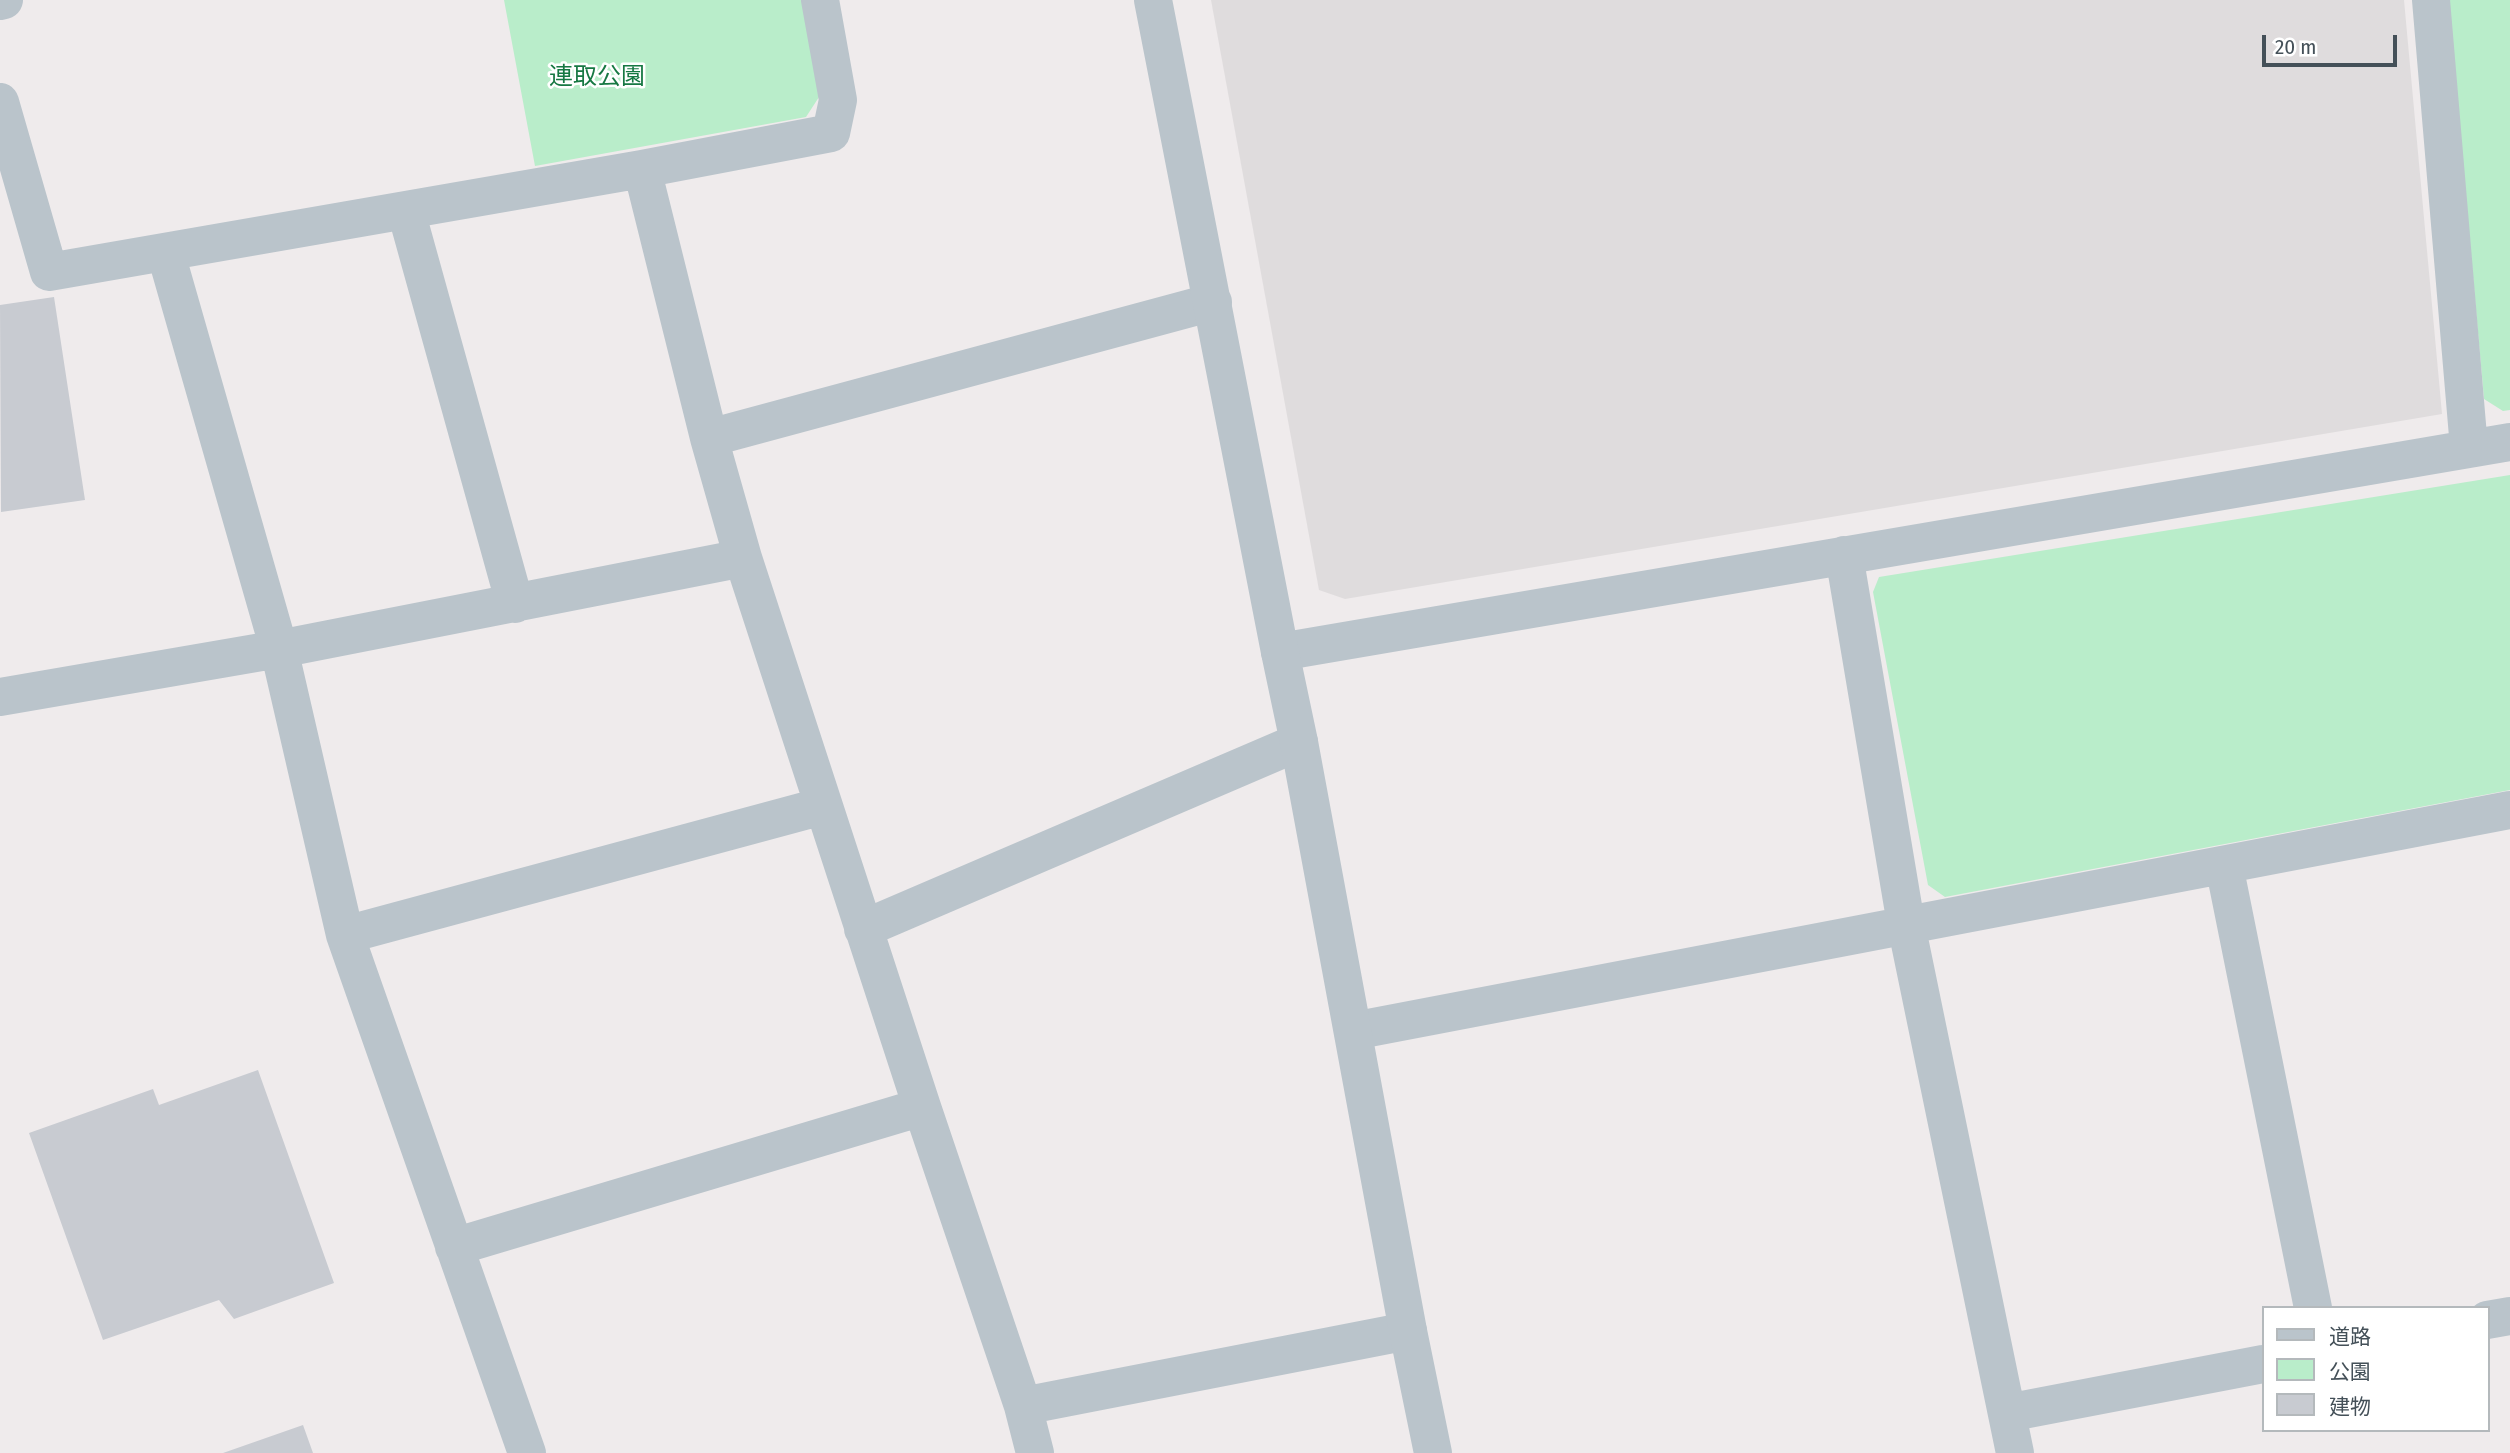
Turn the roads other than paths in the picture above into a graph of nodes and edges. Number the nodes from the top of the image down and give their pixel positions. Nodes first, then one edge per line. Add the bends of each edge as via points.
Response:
1 (820, 0) edge
2 (1153, 0) edge
3 (2431, 0) edge
4 (0, 102) edge
5 (642, 169) junction
6 (406, 211) junction
7 (166, 254) junction
8 (1213, 302) junction
9 (709, 438) junction
10 (2510, 442) edge
11 (2469, 448) junction
12 (1844, 555) junction
13 (743, 558) junction
14 (515, 604) junction
15 (279, 649) junction
16 (1280, 652) junction
17 (0, 697) edge
18 (1300, 742) junction
19 (823, 806) junction
20 (2510, 810) edge
21 (2224, 865) junction
22 (1906, 924) junction
23 (863, 929) junction
24 (345, 935) junction
25 (1353, 1031) junction
26 (922, 1107) junction
27 (454, 1247) junction
28 (2313, 1306) edge
29 (2510, 1316) edge
30 (2489, 1320) edge
31 (1408, 1331) junction
32 (2262, 1364) edge
33 (1023, 1406) junction
34 (2007, 1413) junction
35 (527, 1453) edge
36 (1035, 1453) edge
37 (1433, 1453) edge
38 (2015, 1453) edge

1 - 5 street via 838,100 831,133
2 - 8 street
3 - 11 street
4 - 7 street via 49,272
5 - 6 street
5 - 9 street
6 - 7 street
6 - 14 street
7 - 15 street
8 - 9 street
8 - 16 street
9 - 13 street
10 - 11 street
11 - 12 street
12 - 16 street
12 - 22 street
13 - 14 street
13 - 19 street
14 - 15 street
15 - 17 street
15 - 24 street
16 - 18 street
18 - 23 street
18 - 25 street
19 - 23 street
19 - 24 street
20 - 21 street
21 - 22 street
21 - 28 street
22 - 25 street
22 - 34 street
23 - 26 street
24 - 27 street
25 - 31 street
26 - 27 street
26 - 33 street
27 - 35 street
29 - 30 street
31 - 33 street
31 - 37 street
32 - 34 street
33 - 36 street
34 - 38 street

